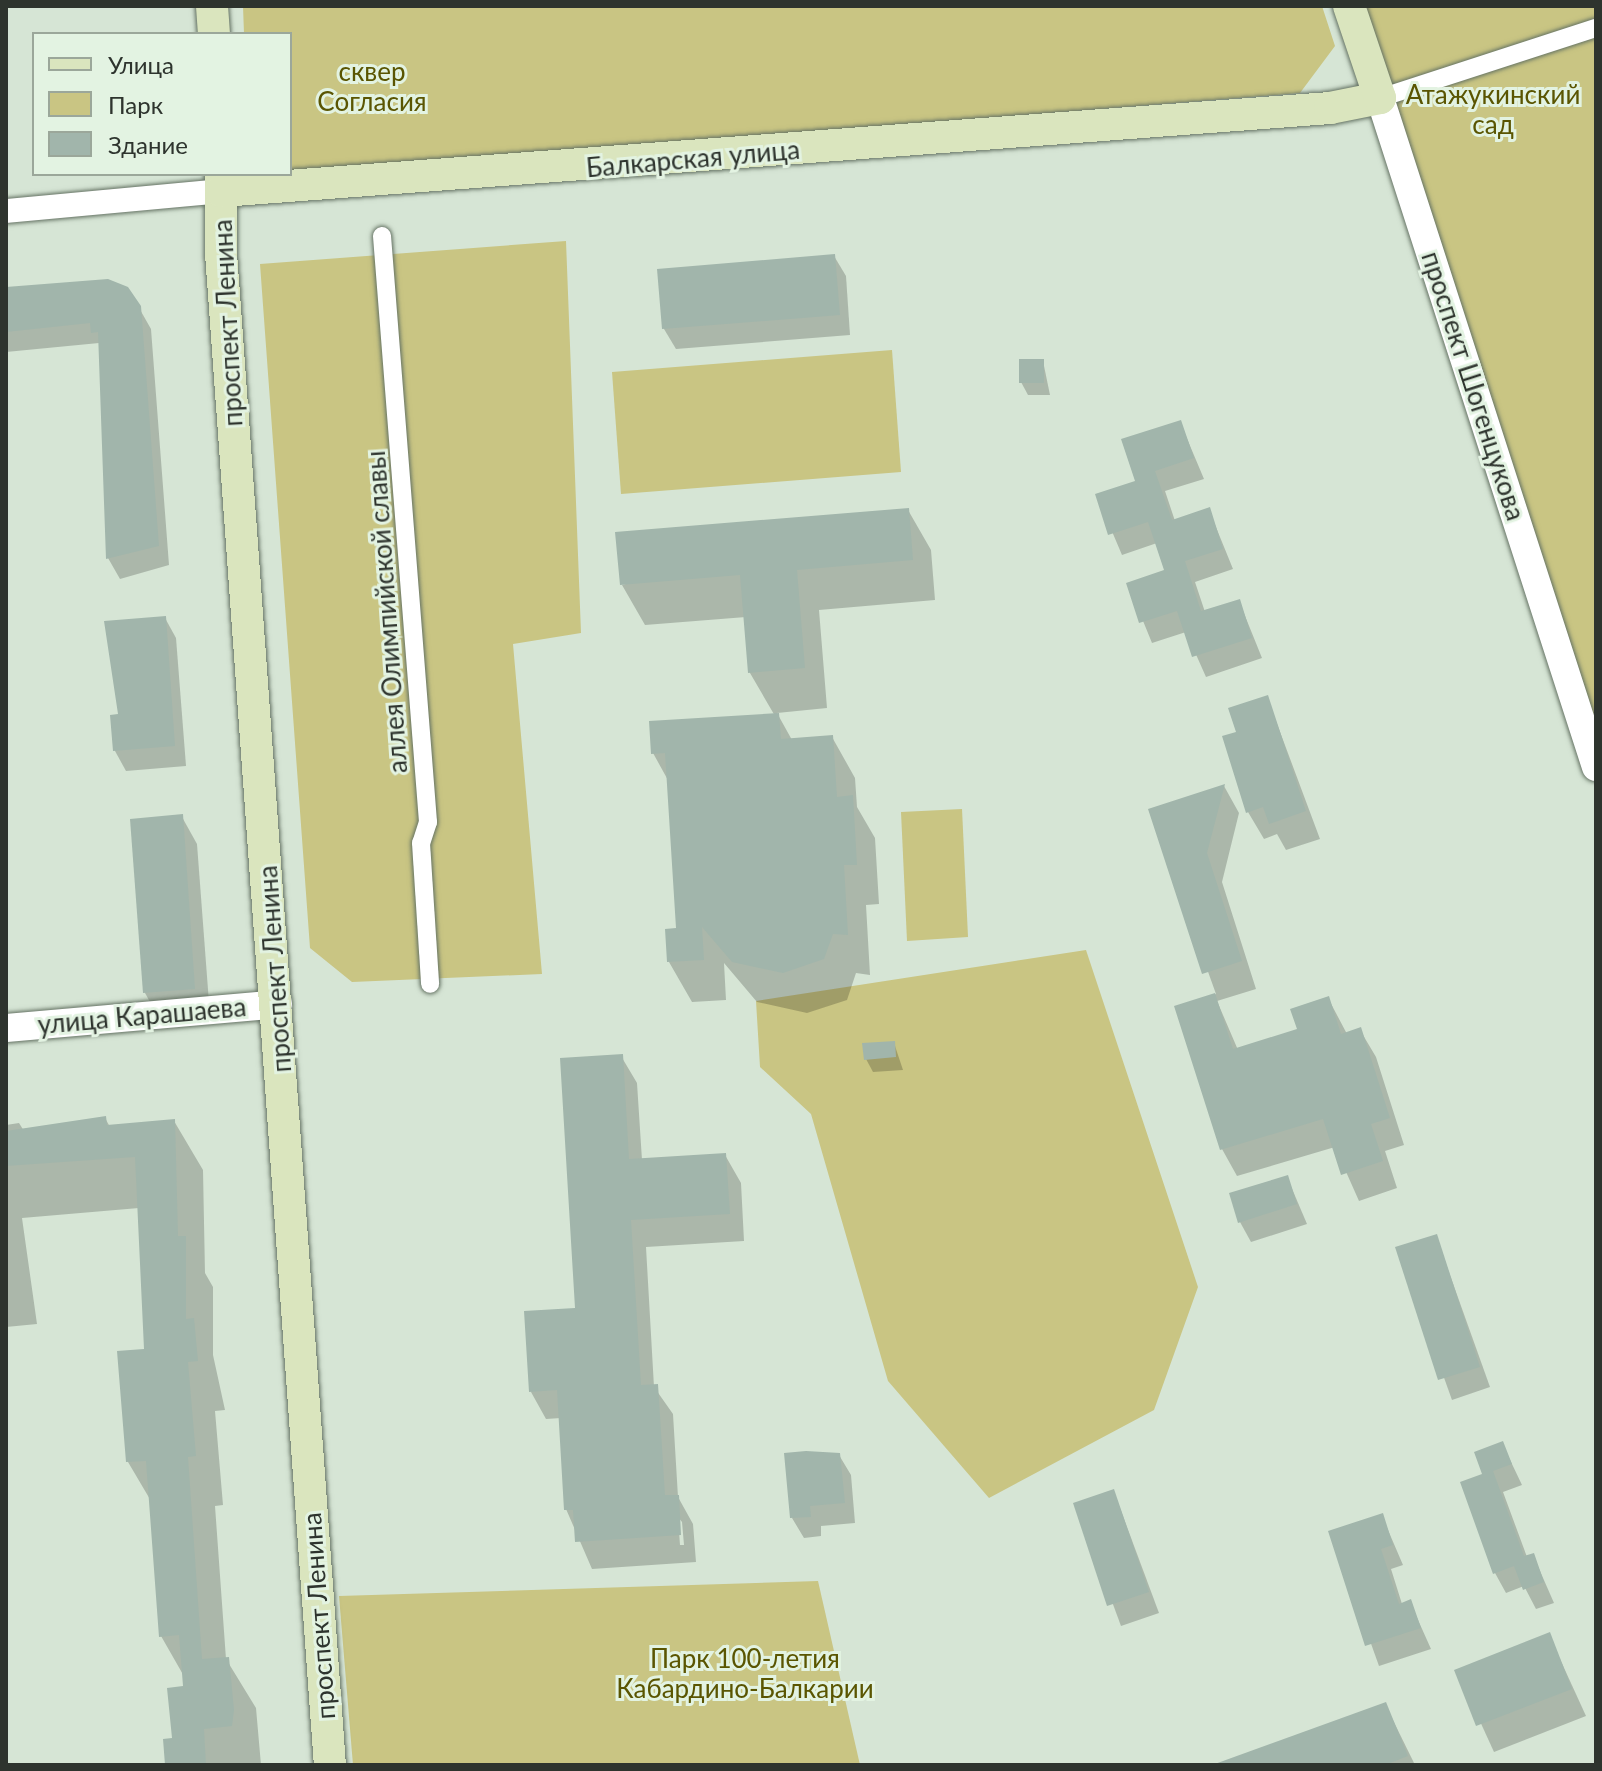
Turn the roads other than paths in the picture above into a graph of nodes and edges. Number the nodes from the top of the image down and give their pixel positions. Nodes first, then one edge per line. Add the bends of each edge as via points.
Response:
1 (212, 6) edge
2 (1349, 6) edge
3 (1596, 28) edge
4 (214, 32) edge
5 (1380, 98) junction
6 (221, 183) edge
7 (6, 211) edge
8 (382, 236) dead end
9 (1596, 767) edge
10 (430, 984) dead end
11 (278, 1004) junction
12 (6, 1028) edge
13 (330, 1765) edge

1 - 4 main road
2 - 5 main road, проспект Шогенцукова
3 - 5 street
5 - 6 main road, Балкарская улица via 1281,114
5 - 9 street, проспект Шогенцукова
6 - 7 street, Балкарская улица
6 - 11 main road, проспект Ленина
8 - 10 street, аллея Олимпийской славы via 428,822 421,843
11 - 12 street, улица Карашаева
11 - 13 main road, проспект Ленина

